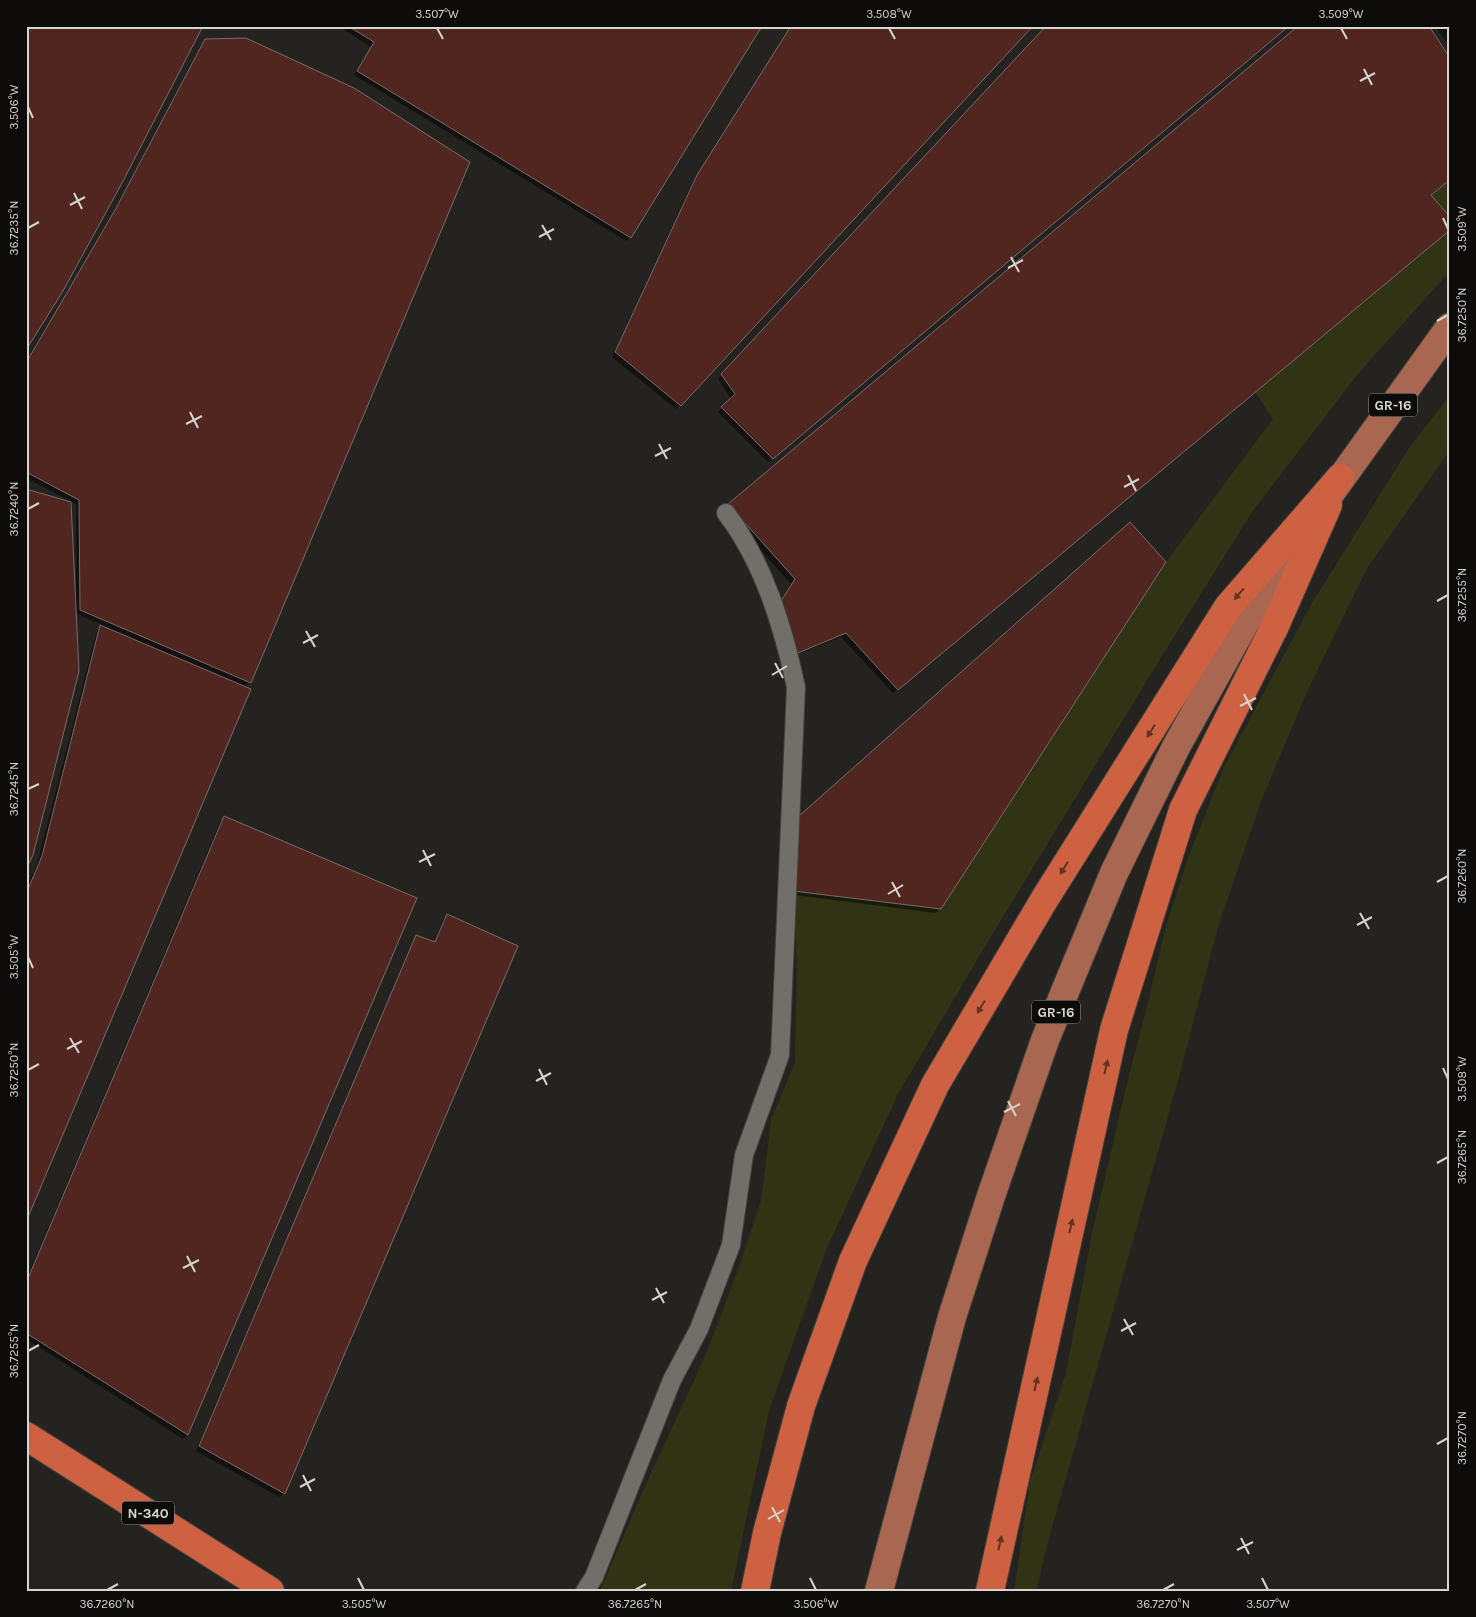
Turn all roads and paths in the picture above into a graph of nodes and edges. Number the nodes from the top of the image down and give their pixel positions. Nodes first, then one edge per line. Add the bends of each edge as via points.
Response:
1 (1450, 327) edge
2 (1340, 478) junction
3 (726, 513) dead end
4 (26, 1436) edge
5 (270, 1591) edge
6 (585, 1591) edge
7 (755, 1591) edge
8 (879, 1591) edge
9 (990, 1591) edge

1 - 2 main road, GR-16
2 -> 7 highway via 1228,607 1044,900 934,1085 853,1261 801,1406 767,1532
2 - 8 main road, GR-16 via 1246,621 1176,748 1114,873 1045,1040 990,1196 952,1318
9 -> 2 highway via 1114,1030 1183,810 1275,626
3 - 6 lane via 740,532 768,590 796,688 780,1055 744,1155 731,1245 700,1329 672,1380 594,1577
4 - 5 highway, N-340

